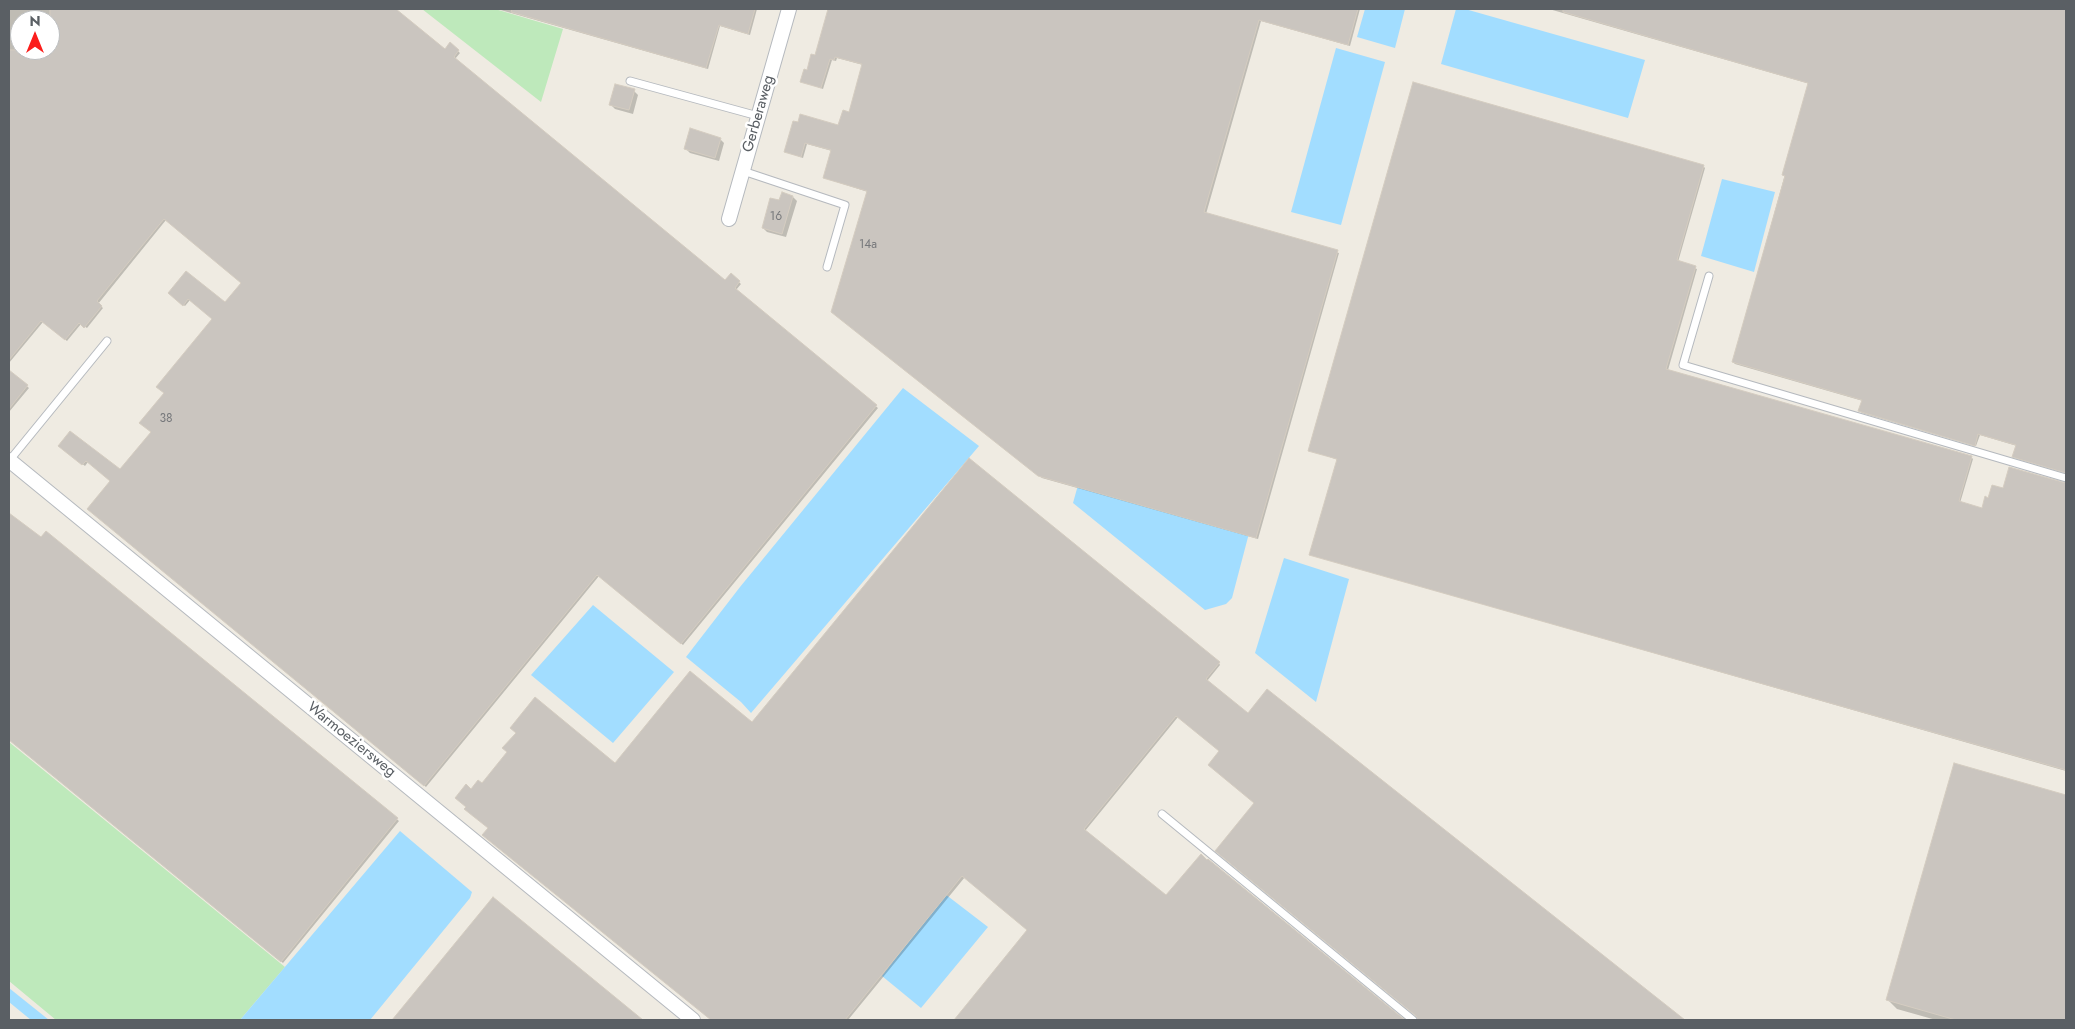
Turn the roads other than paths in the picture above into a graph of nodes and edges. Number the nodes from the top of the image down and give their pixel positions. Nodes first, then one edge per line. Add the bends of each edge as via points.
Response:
1 (789, 9) edge
2 (630, 81) dead end
3 (758, 116) junction
4 (743, 171) junction
5 (729, 219) dead end
6 (827, 267) dead end
7 (1709, 276) dead end
8 (107, 340) dead end
9 (10, 464) edge
10 (2066, 478) edge
11 (1162, 814) dead end
12 (693, 1020) edge
13 (1413, 1020) edge

1 - 3 street, Gerberaweg
2 - 3 lane
3 - 4 street, Gerberaweg
4 - 5 street, Gerberaweg
4 - 6 lane via 845,205
7 - 10 lane via 1683,366
8 - 9 lane
9 - 12 street, Warmoeziersweg
11 - 13 lane

